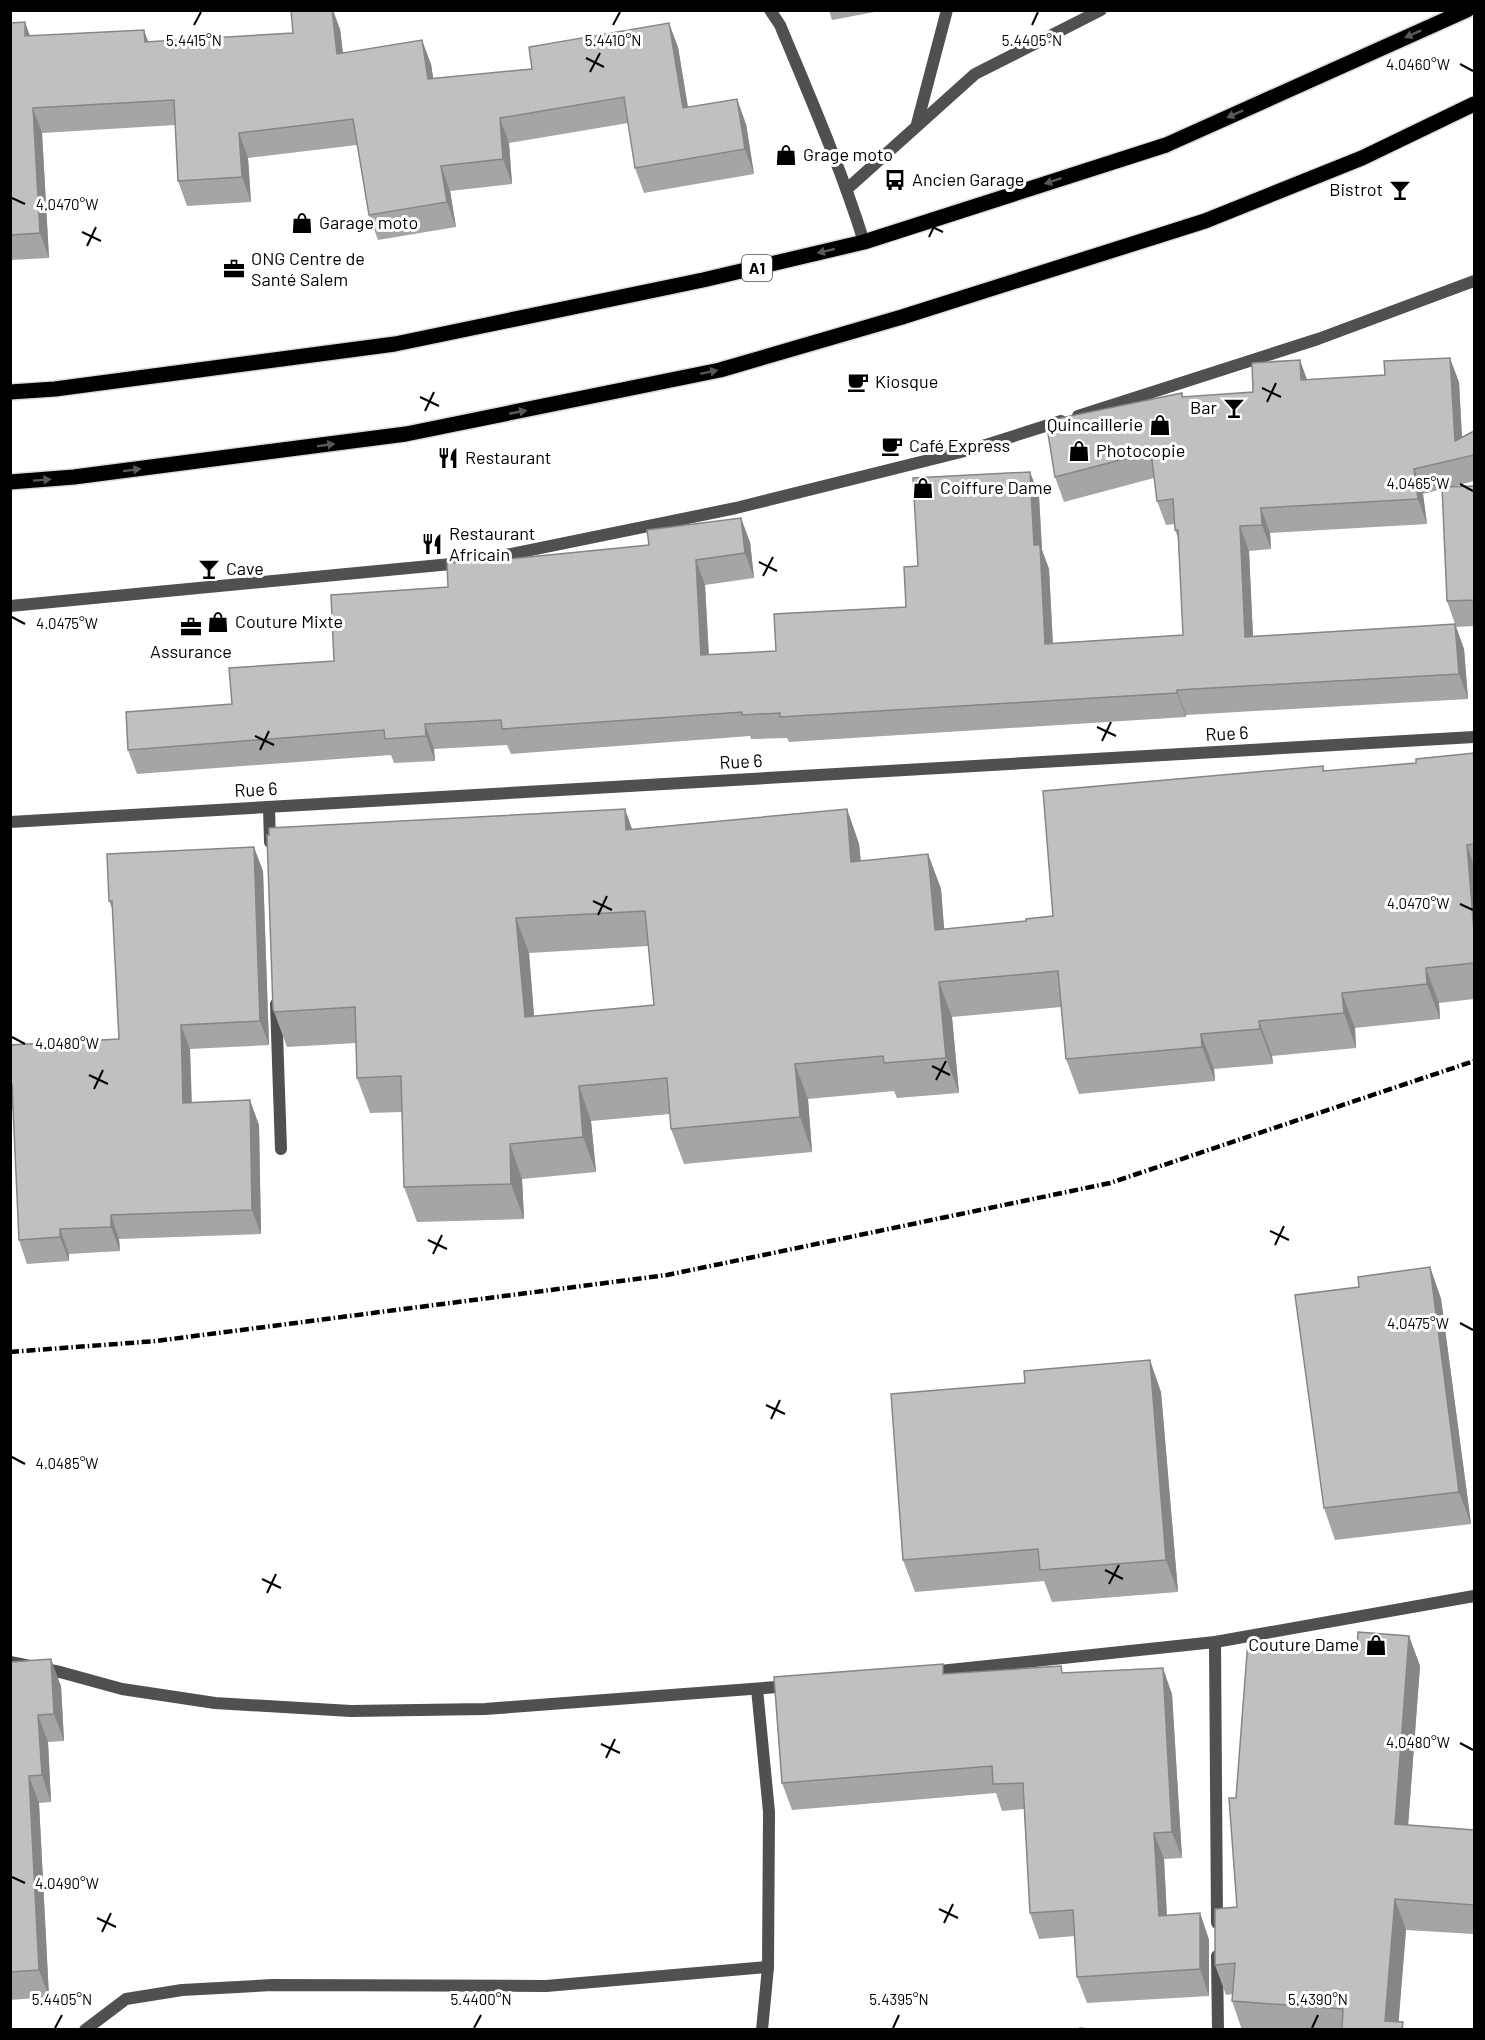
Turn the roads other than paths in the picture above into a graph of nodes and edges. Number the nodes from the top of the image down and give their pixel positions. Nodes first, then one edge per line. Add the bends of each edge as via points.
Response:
1 (770, 10) edge
2 (780, 10) edge
3 (947, 10) edge
4 (1101, 10) edge
5 (1467, 10) edge
6 (780, 25) junction
7 (1474, 104) edge
8 (917, 124) junction
9 (848, 189) junction
10 (864, 242) junction
11 (1474, 281) edge
12 (10, 392) edge
13 (10, 482) edge
14 (10, 606) edge
15 (1474, 737) edge
16 (269, 808) junction
17 (10, 822) edge
18 (271, 855) edge
19 (276, 996) edge
20 (281, 1149) dead end
21 (1474, 1596) edge
22 (1215, 1642) junction
23 (10, 1662) edge
24 (921, 1672) edge
25 (804, 1684) edge
26 (757, 1689) junction
27 (768, 1967) junction
28 (85, 2030) edge
29 (762, 2030) edge
30 (1218, 2030) edge

1 - 6 street
2 - 6 street
3 - 8 street
4 - 8 street via 975,74
5 -> 10 main road, A1 via 1166,145
6 - 9 street
13 -> 7 main road via 406,434 720,370 1205,221 1362,158
8 - 9 street
9 - 10 street
10 -> 12 main road, A1 via 395,344
11 - 14 street via 1318,339 974,449 736,508 472,562
15 - 16 street, Rue 6
16 - 17 street, Rue 6
16 - 18 street
19 - 20 street
21 - 22 street
22 - 24 street
22 - 30 street
23 - 26 street via 122,1689 215,1703 351,1711 484,1709
25 - 26 street
26 - 27 street via 770,1812
27 - 28 street via 546,1986 272,1985 182,1990 126,1999
27 - 29 street

